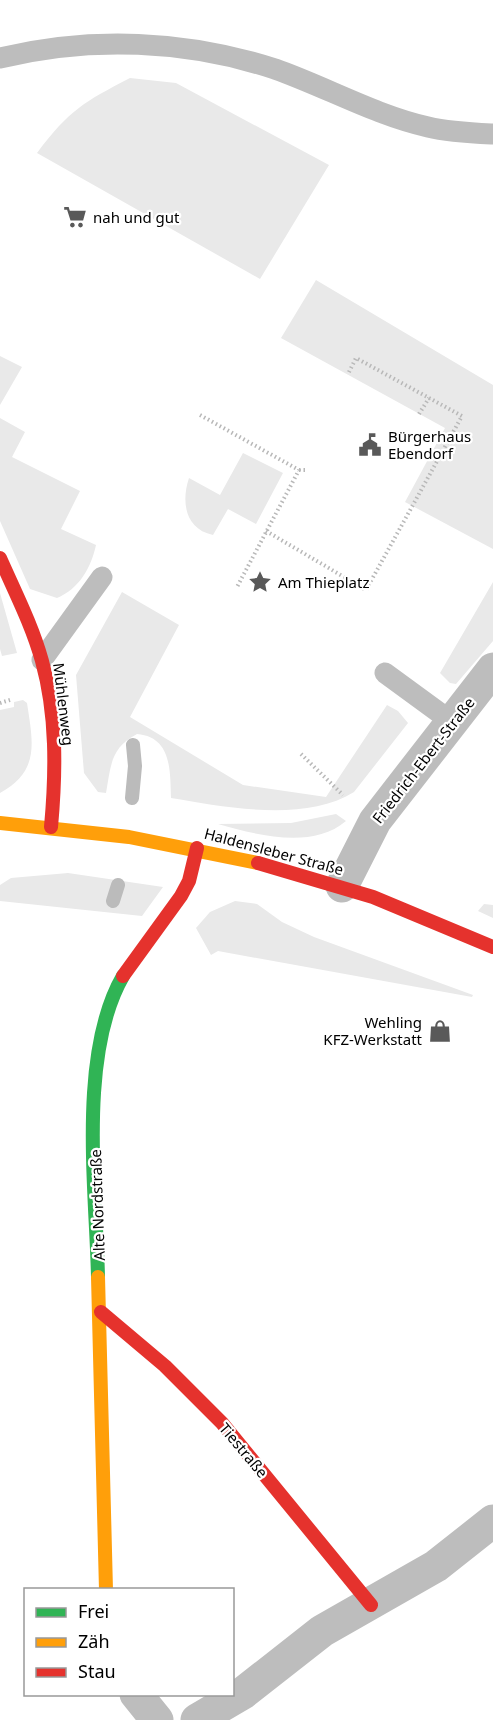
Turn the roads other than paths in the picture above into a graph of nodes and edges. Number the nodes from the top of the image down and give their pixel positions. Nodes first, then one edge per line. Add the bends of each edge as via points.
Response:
1 (0, 57) edge
2 (492, 134) edge
3 (0, 558) edge
4 (102, 577) dead end
5 (42, 660) junction
6 (493, 669) edge
7 (385, 673) dead end
8 (452, 722) junction
9 (0, 823) edge
10 (51, 827) junction
11 (197, 848) junction
12 (342, 886) junction
13 (493, 947) edge
14 (101, 1312) junction
15 (493, 1521) edge
16 (106, 1588) edge
17 (371, 1605) junction
18 (137, 1696) edge
19 (157, 1720) edge
20 (197, 1720) edge

1 - 2 lane via 79,43 185,49 272,69 429,127
3 - 5 street, Mühlenweg
4 - 5 lane
5 - 10 street, Mühlenweg via 53,745
6 - 8 street, Friedrich-Ebert-Straße
7 - 8 lane
8 - 12 street, Friedrich-Ebert-Straße via 375,821
9 - 10 street, Haldensleber Straße
10 - 11 street, Haldensleber Straße
11 - 12 street, Haldensleber Straße via 249,858
11 - 14 street, Alte Nordstraße via 189,881 116,988 104,1028 94,1127
12 - 13 street, Haldensleber Straße
14 - 16 street, Alte Nordstraße
14 - 17 street, Tiestraße via 165,1366 222,1423
15 - 17 street via 436,1566
17 - 20 street via 322,1631 243,1693
18 - 19 street

